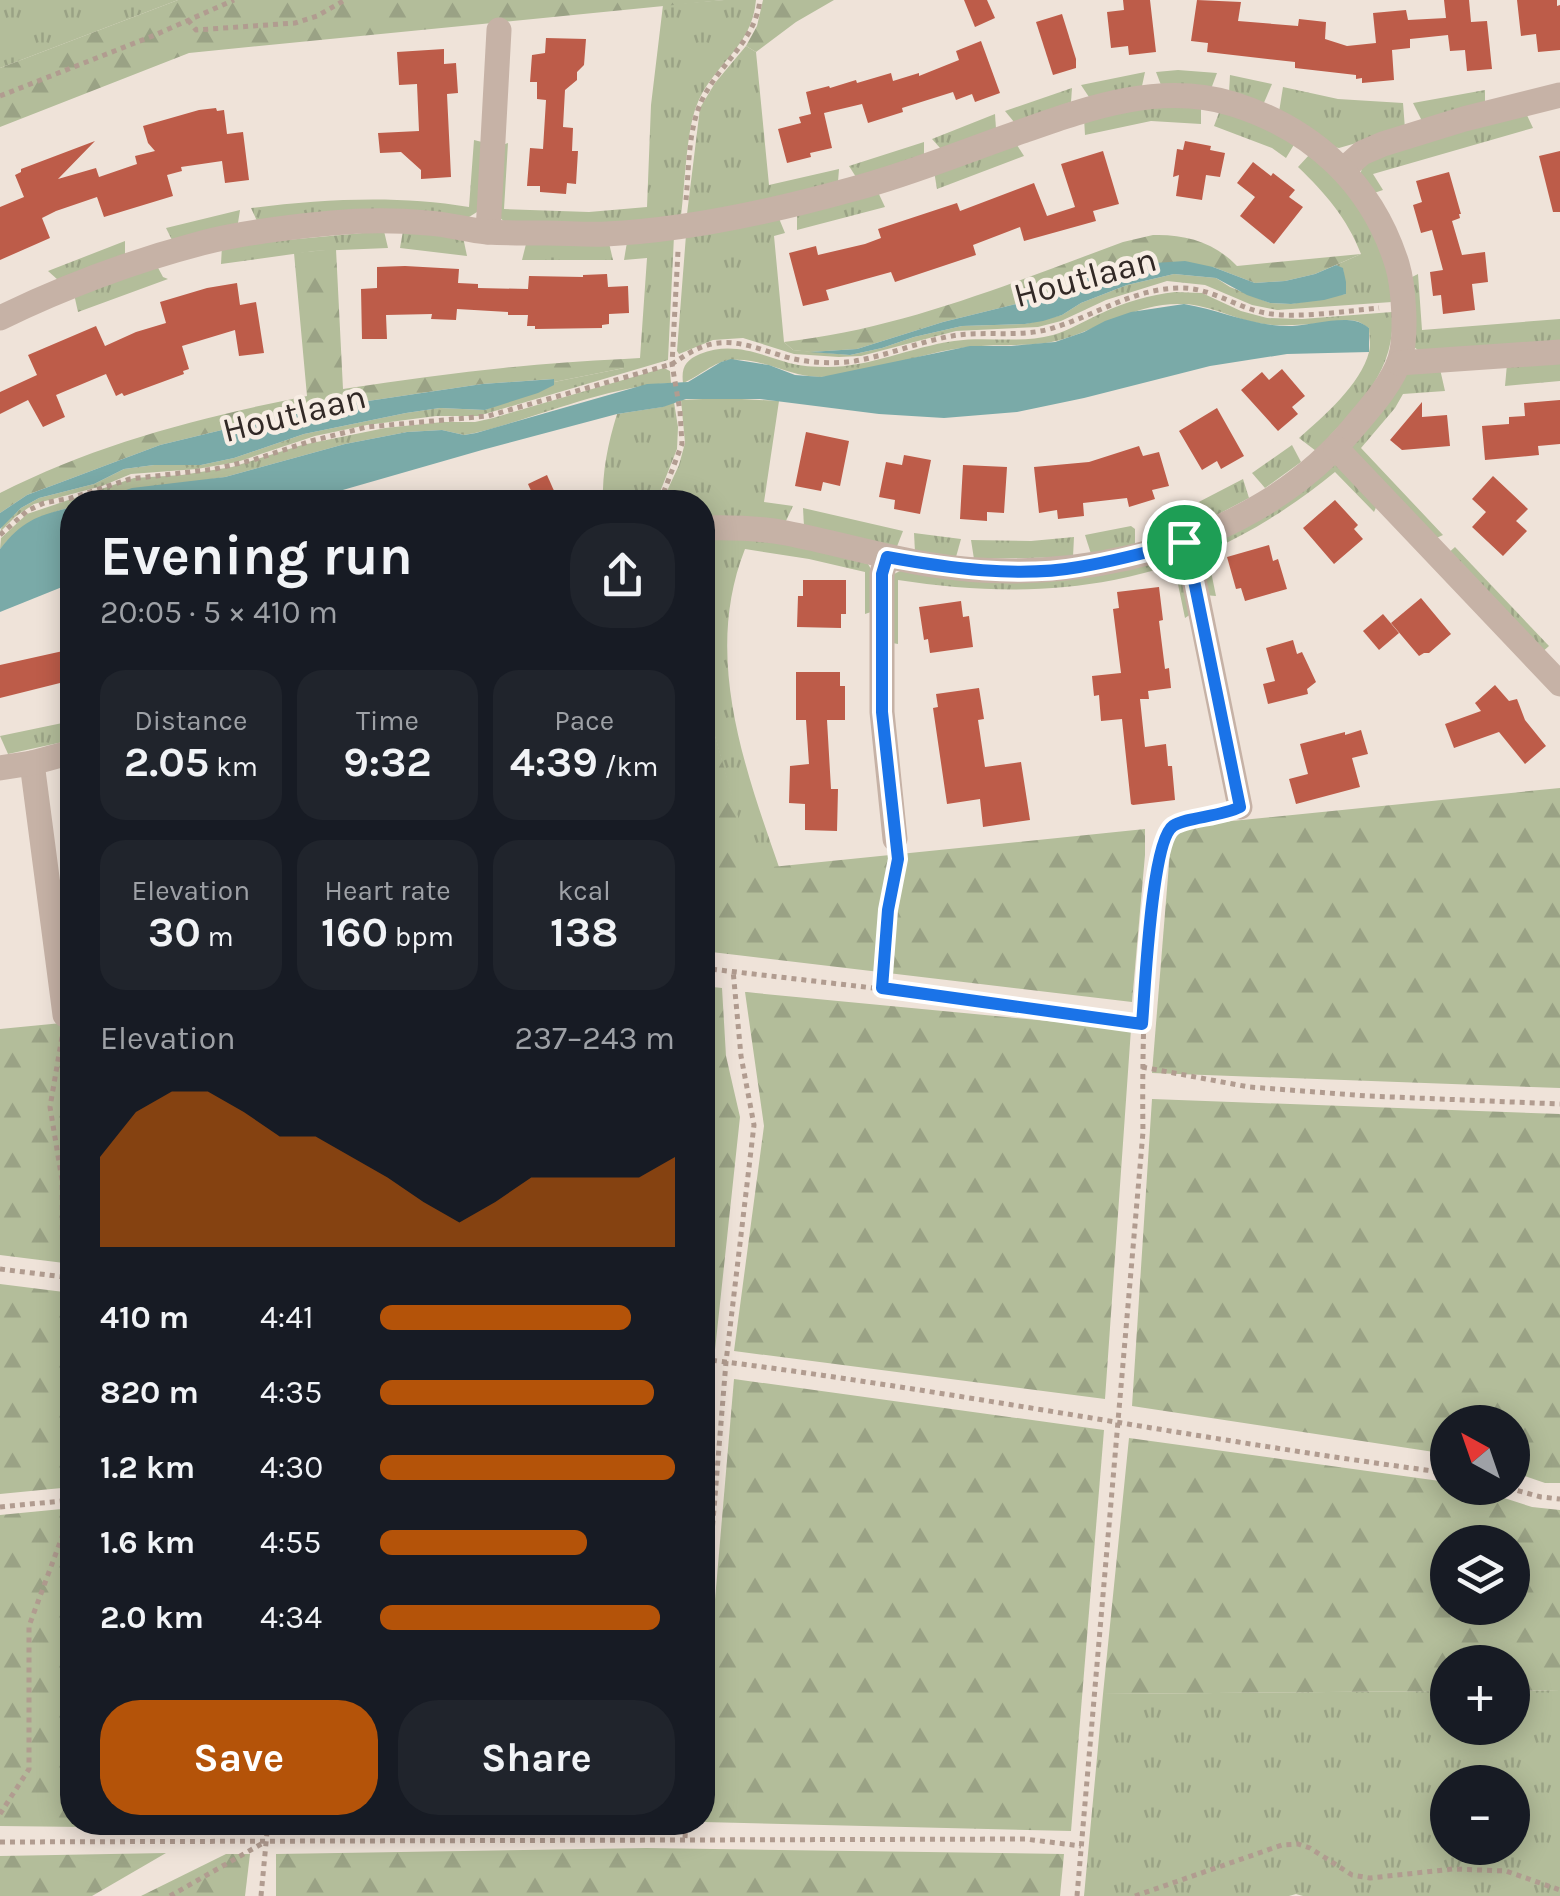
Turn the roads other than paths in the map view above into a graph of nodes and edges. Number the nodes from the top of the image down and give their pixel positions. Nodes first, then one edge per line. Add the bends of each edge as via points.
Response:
1 (499, 30) dead end
2 (1560, 95) edge
3 (1344, 169) junction
4 (488, 232) junction
5 (0, 318) edge
6 (1560, 352) edge
7 (1399, 363) junction
8 (1336, 448) junction
9 (715, 528) edge
10 (1184, 542) junction
11 (887, 557) junction
12 (1560, 684) edge
13 (60, 755) edge
14 (32, 763) junction
15 (0, 768) edge
16 (1240, 807) road end
17 (895, 839) road end
18 (60, 978) edge

1 - 4 street
2 - 3 street via 1384,144
3 - 4 street via 1262,114 1198,96 1159,95 1081,111 860,187 771,210 606,234
3 - 7 street via 1400,274
4 - 5 street via 378,221 245,234 112,272
6 - 7 street
7 - 8 street
8 - 10 street via 1269,500
8 - 12 street
9 - 11 street via 784,532
10 - 11 street via 1075,568 973,570
10 - 16 street
11 - 17 street via 882,712
13 - 14 street
14 - 15 street
14 - 18 street

